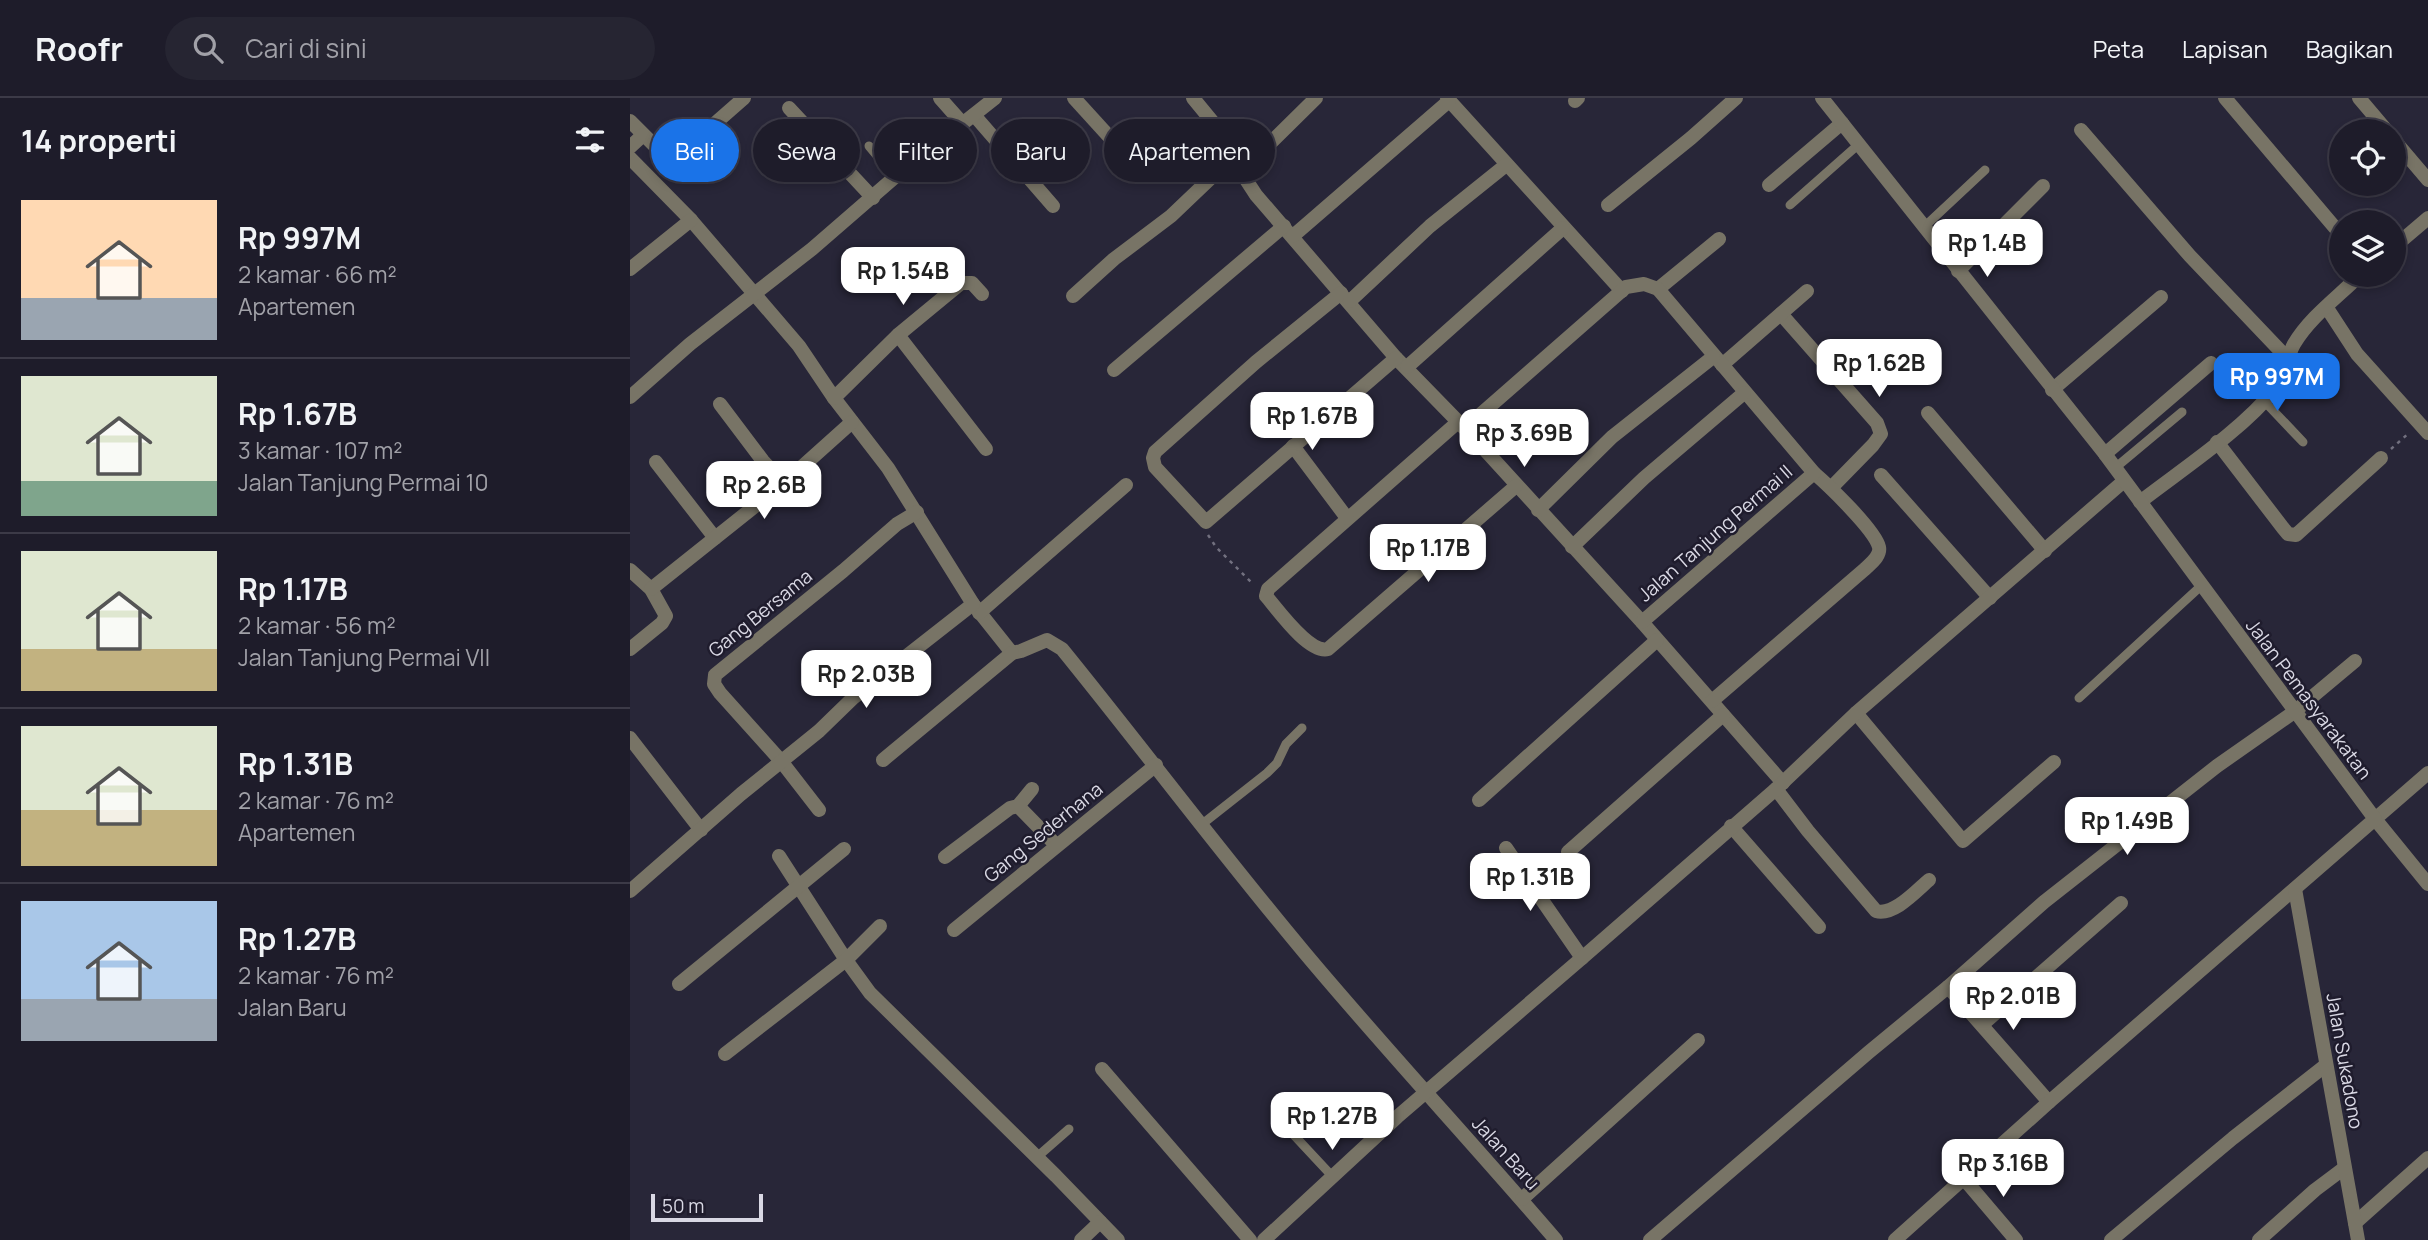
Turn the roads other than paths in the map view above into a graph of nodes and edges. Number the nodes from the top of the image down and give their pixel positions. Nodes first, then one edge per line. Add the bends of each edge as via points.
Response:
1 (744, 98) edge
2 (940, 98) edge
3 (995, 98) edge
4 (1074, 98) edge
5 (1193, 98) edge
6 (1316, 98) edge
7 (1736, 98) edge
8 (1822, 98) edge
9 (2225, 98) edge
10 (2359, 98) edge
11 (1448, 100) edge
12 (789, 108) dead end
13 (968, 119) joint
14 (1209, 119) edge
15 (2377, 119) edge
16 (630, 121) edge
17 (1842, 123) junction
18 (977, 128) edge
19 (1104, 131) edge
20 (2081, 131) dead end
21 (643, 135) junction
22 (1275, 138) edge
23 (1859, 144) junction
24 (869, 146) dead end
25 (630, 147) edge
26 (874, 152) edge
27 (2406, 154) edge
28 (630, 158) edge
29 (1506, 165) junction
30 (1985, 170) dead end
31 (2428, 180) edge
32 (890, 182) edge
33 (1207, 182) edge
34 (1251, 182) edge
35 (1769, 185) dead end
36 (2043, 186) dead end
37 (873, 198) junction
38 (1608, 205) dead end
39 (1790, 205) dead end
40 (1053, 206) dead end
41 (2428, 218) edge
42 (691, 220) junction
43 (2329, 221) edge
44 (1924, 227) junction
45 (1563, 228) junction
46 (1288, 231) junction
47 (2406, 237) edge
48 (1720, 239) dead end
49 (630, 269) edge
50 (1958, 271) junction
51 (2348, 287) edge
52 (1658, 289) junction
53 (1622, 290) junction
54 (1807, 291) dead end
55 (756, 294) junction
56 (982, 294) dead end
57 (1073, 296) dead end
58 (1345, 297) junction
59 (2161, 298) dead end
60 (2327, 308) junction
61 (1781, 314) junction
62 (898, 335) junction
63 (2288, 360) junction
64 (1717, 361) junction
65 (1401, 362) junction
66 (2211, 363) dead end
67 (1114, 370) dead end
68 (2052, 390) junction
69 (1744, 393) junction
70 (630, 397) edge
71 (834, 398) junction
72 (2264, 401) junction
73 (720, 404) dead end
74 (2182, 412) dead end
75 (1928, 413) dead end
76 (852, 422) junction
77 (2425, 424) edge
78 (1461, 425) junction
79 (2217, 442) junction
80 (2303, 442) dead end
81 (1293, 446) junction
82 (986, 449) dead end
83 (2105, 454) junction
84 (2381, 458) road end
85 (656, 462) dead end
86 (2115, 468) junction
87 (1814, 473) junction
88 (1881, 475) dead end
89 (2124, 481) junction
90 (784, 483) junction
91 (1126, 485) dead end
92 (1516, 486) junction
93 (1831, 488) junction
94 (2140, 502) junction
95 (1538, 509) junction
96 (916, 512) junction
97 (1347, 518) junction
98 (715, 538) junction
99 (1572, 547) junction
100 (2045, 551) junction
101 (630, 570) edge
102 (2201, 586) junction
103 (651, 589) junction
104 (1990, 598) junction
105 (976, 609) junction
106 (1642, 622) junction
107 (1657, 640) junction
108 (630, 649) edge
109 (1012, 653) junction
110 (2355, 661) dead end
111 (2079, 698) dead end
112 (1712, 701) junction
113 (2294, 712) junction
114 (1856, 713) junction
115 (1723, 715) junction
116 (1302, 727) dead end
117 (630, 738) edge
118 (883, 760) dead end
119 (781, 761) junction
120 (2054, 762) dead end
121 (1156, 765) junction
122 (2428, 774) edge
123 (1779, 786) junction
124 (1032, 789) dead end
125 (1479, 800) dead end
126 (1018, 806) junction
127 (819, 810) dead end
128 (2375, 819) junction
129 (1200, 825) junction
130 (1731, 827) junction
131 (701, 830) junction
132 (1056, 845) junction
133 (1506, 848) dead end
134 (844, 849) dead end
135 (1568, 852) dead end
136 (779, 856) dead end
137 (945, 858) dead end
138 (1929, 880) dead end
139 (800, 884) junction
140 (2428, 884) edge
141 (2295, 889) junction
142 (630, 891) edge
143 (2121, 902) dead end
144 (880, 926) dead end
145 (1819, 927) dead end
146 (954, 930) dead end
147 (1582, 958) junction
148 (846, 960) junction
149 (680, 984) dead end
150 (1948, 987) junction
151 (1983, 1024) junction
152 (1699, 1040) dead end
153 (724, 1054) dead end
154 (2326, 1065) junction
155 (1102, 1069) dead end
156 (1426, 1093) junction
157 (2049, 1102) junction
158 (1277, 1117) dead end
159 (1069, 1129) dead end
160 (1037, 1157) junction
161 (2428, 1158) edge
162 (2343, 1169) junction
163 (1332, 1176) junction
164 (1965, 1180) junction
165 (1522, 1199) junction
166 (1100, 1222) junction
167 (2355, 1223) junction
168 (1549, 1238) edge
169 (1081, 1240) edge
170 (1118, 1240) edge
171 (1250, 1240) edge
172 (1264, 1240) edge
173 (1650, 1240) edge
174 (1895, 1240) edge
175 (2015, 1240) edge
176 (2111, 1240) edge
177 (2259, 1240) edge
178 (2358, 1240) edge

1 - 21 street via 671,162
2 - 13 street
3 - 13 street
4 - 19 street
5 - 14 street
6 - 22 street
7 - 38 street
8 - 17 street, Jalan Pemasyarakatan
9 - 43 street
10 - 15 street
11 - 29 street
11 - 46 street
12 - 37 street
16 - 21 street
17 - 23 street, Jalan Pemasyarakatan
17 - 35 street
18 - 40 street
20 - 63 street
21 - 25 street
23 - 39 lane
23 - 44 street, Jalan Pemasyarakatan
24 - 26 lane
27 - 31 street
28 - 42 street
29 - 45 street
29 - 58 street
30 - 44 lane
32 - 37 street
33 - 57 street
34 - 46 street via 1256,195
36 - 50 street
37 - 55 street
41 - 47 street
42 - 49 street
42 - 55 street
44 - 50 street, Jalan Pemasyarakatan
45 - 53 street
45 - 65 street
46 - 58 street
46 - 67 street
48 - 52 street
50 - 68 street, Jalan Pemasyarakatan
51 - 60 street
52 - 53 street via 1636,284
52 - 64 street
53 - 78 street
54 - 61 street
55 - 70 street
55 - 71 street
56 - 62 street via 972,283 961,283
58 - 65 street
58 - 81 street via 1255,362 1153,458 1155,467 1206,522
59 - 68 street
60 - 63 street via 2309,323
60 - 77 street via 2357,354
61 - 64 street
61 - 93 street via 1880,429 1873,445
62 - 71 street
62 - 82 street
63 - 72 street via 2285,373
64 - 69 street
64 - 95 street via 1612,438
65 - 78 street
65 - 81 street
66 - 83 street
68 - 83 street, Jalan Pemasyarakatan
69 - 87 street
69 - 99 street
71 - 76 street
72 - 79 street
72 - 80 lane
73 - 90 street
74 - 86 lane
75 - 100 street
76 - 90 street
76 - 96 street
78 - 92 street
78 - 97 street
79 - 84 street via 2288,534 2296,535
79 - 94 street
81 - 97 street
83 - 86 street, Jalan Pemasyarakatan
85 - 98 street
86 - 89 street, Jalan Pemasyarakatan
87 - 93 street
87 - 106 street, Jalan Tanjung Permai II
88 - 104 street
89 - 94 street, Jalan Pemasyarakatan
89 - 100 street
90 - 98 street
91 - 105 street
92 - 95 street
92 - 97 street via 1328,649 1318,649 1306,642 1266,596 1272,585
93 - 112 street via 1874,537 1880,548 1878,556
94 - 102 street, Jalan Pemasyarakatan
95 - 99 street
96 - 105 street
96 - 119 street, Gang Bersama via 715,675 720,693
98 - 103 street
99 - 106 street
100 - 104 street
101 - 103 street
102 - 111 lane
102 - 113 street, Jalan Pemasyarakatan
103 - 108 street via 666,616
104 - 114 street
105 - 109 street
105 - 119 street via 853,698
106 - 107 street
107 - 112 street
107 - 125 street
109 - 118 street
109 - 121 street, Jalan Baru via 1047,640 1055,643
110 - 113 street
112 - 115 street
113 - 128 street, Jalan Pemasyarakatan
113 - 150 street via 2120,841
114 - 120 street via 1964,841
114 - 123 street
115 - 123 street
115 - 135 street
116 - 129 lane via 1268,773
117 - 131 street
119 - 127 street
119 - 131 street
121 - 129 street, Jalan Baru
121 - 132 street, Gang Sederhana
122 - 128 street
123 - 130 street
123 - 138 street via 1808,831 1876,911 1894,908
124 - 126 street
126 - 132 street
126 - 137 street
128 - 140 street, Jalan Pemasyarakatan
128 - 141 street
129 - 156 street, Jalan Baru
130 - 145 street
130 - 147 street
131 - 142 street
132 - 146 street, Gang Sederhana
133 - 147 street
134 - 139 street
136 - 139 street
139 - 148 street
139 - 149 street
141 - 154 street, Jalan Sukadono
141 - 157 street
143 - 151 street
144 - 148 street
147 - 156 street
148 - 153 street
148 - 160 street via 870,993
150 - 151 street
150 - 173 street
151 - 157 street
152 - 165 street
154 - 162 street, Jalan Sukadono
154 - 176 street
155 - 171 street
156 - 163 street
156 - 165 street, Jalan Baru
157 - 164 street
158 - 163 lane
159 - 160 lane
160 - 166 street
161 - 167 street
162 - 167 street, Jalan Sukadono
162 - 177 street
163 - 172 street
164 - 174 street
164 - 175 street
165 - 168 street, Jalan Baru
166 - 169 street
166 - 170 street
167 - 178 street, Jalan Sukadono

